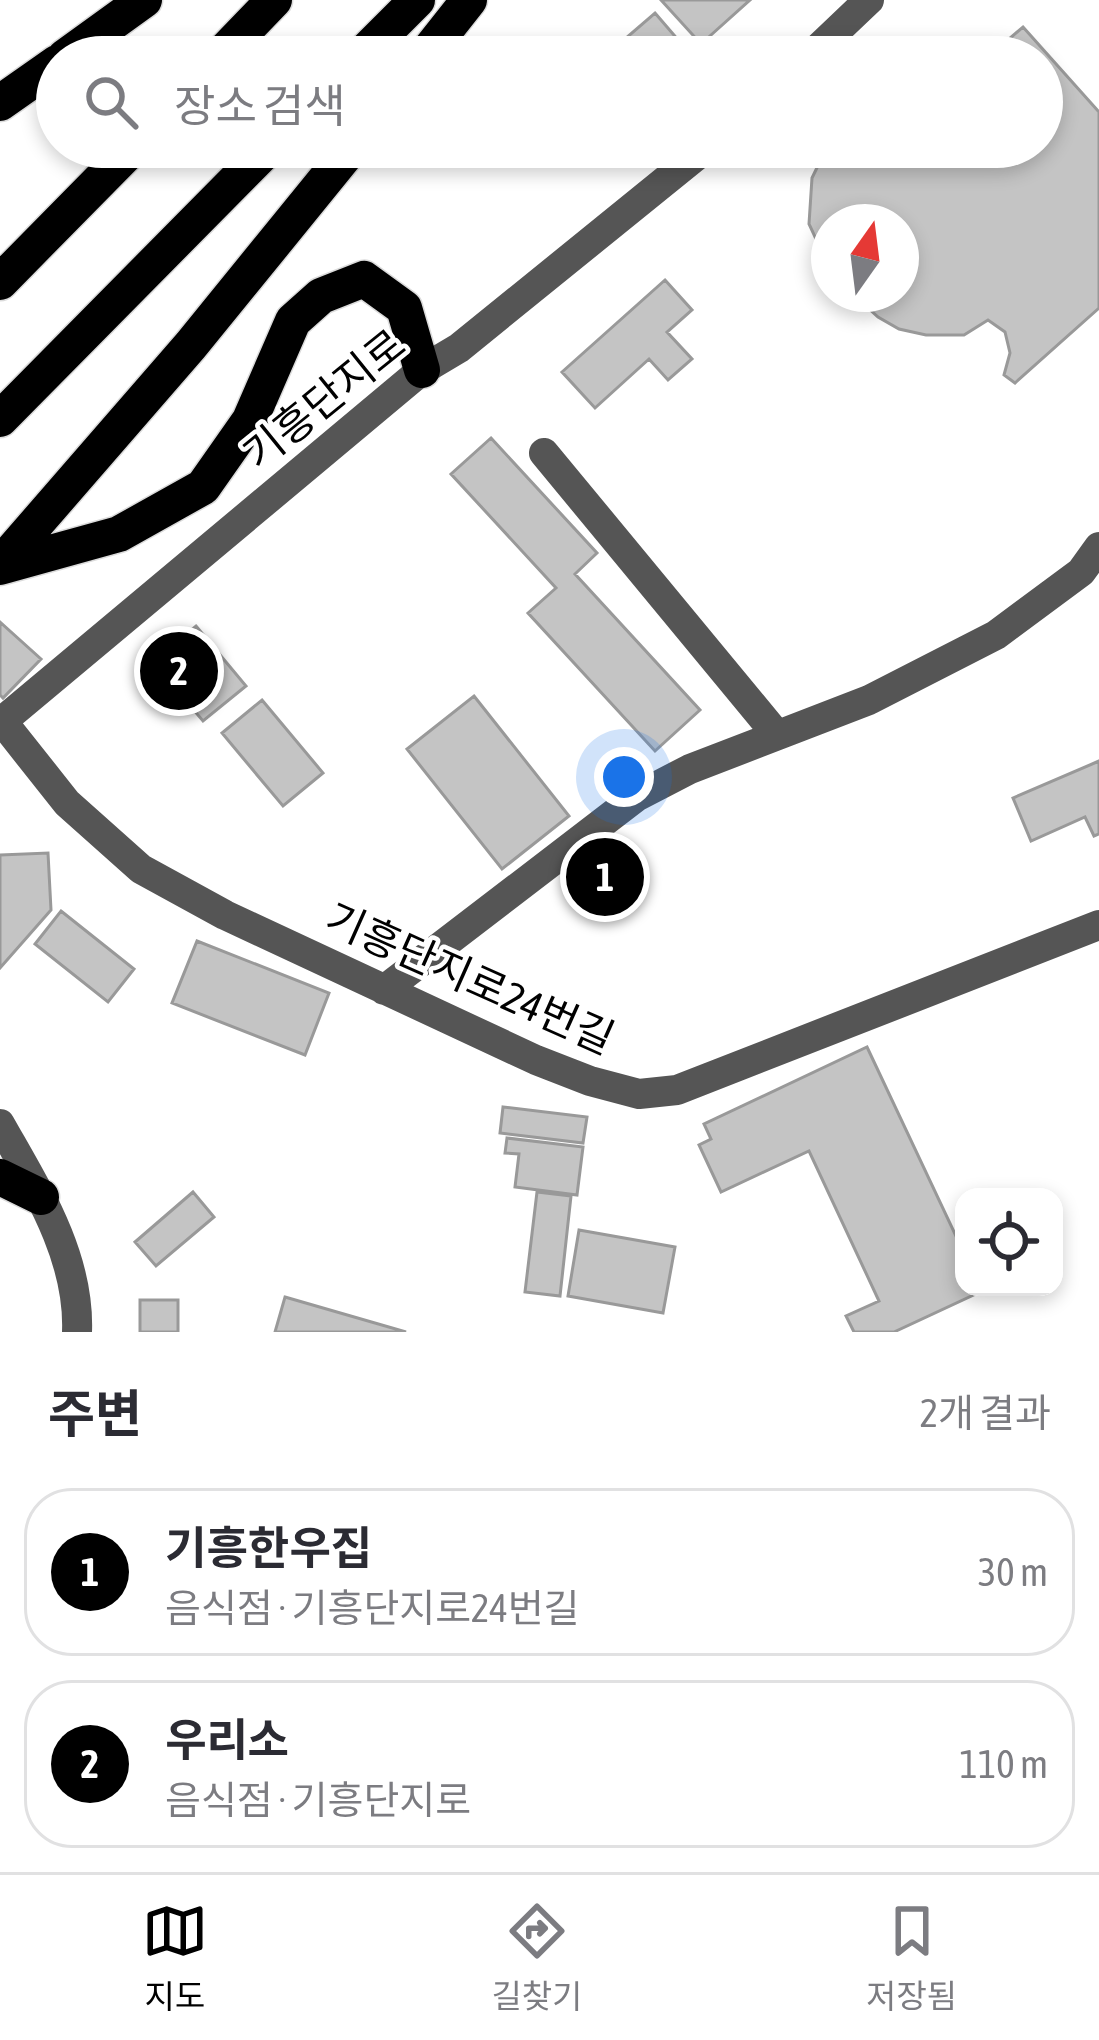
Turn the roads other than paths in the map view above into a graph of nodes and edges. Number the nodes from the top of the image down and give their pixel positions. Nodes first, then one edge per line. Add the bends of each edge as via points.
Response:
1 (144, 0) edge
2 (274, 0) edge
3 (417, 0) edge
4 (470, 0) edge
5 (869, 0) edge
6 (94, 36) edge
7 (239, 36) edge
8 (381, 36) edge
9 (441, 36) edge
10 (831, 36) edge
11 (36, 78) edge
12 (0, 103) edge
13 (112, 168) edge
14 (248, 168) edge
15 (335, 168) edge
16 (680, 168) edge
17 (0, 282) edge
18 (422, 370) junction
19 (0, 419) edge
20 (544, 453) dead end
21 (1099, 547) edge
22 (0, 566) edge
23 (1, 722) edge
24 (777, 735) junction
25 (1099, 925) edge
26 (384, 990) junction
27 (0, 1124) edge
28 (0, 1177) edge
29 (41, 1197) junction
30 (77, 1332) edge

1 - 6 highway
2 - 7 highway
3 - 8 highway
4 - 9 highway
5 - 10 street
11 - 12 highway
13 - 17 highway
14 - 19 highway
15 - 22 highway
16 - 18 street, 기흥단지로
18 - 22 highway via 404,308 364,279 321,296 293,321 250,420 202,487 118,534
18 - 23 street, 기흥단지로
20 - 24 street
21 - 24 street via 1081,572 996,634 869,700
23 - 26 street, 기흥단지로24번길 via 67,803 140,868
24 - 26 street via 636,797
25 - 26 street, 기흥단지로24번길 via 677,1090 639,1094 536,1060
27 - 29 street
28 - 29 highway
29 - 30 street via 76,1295

